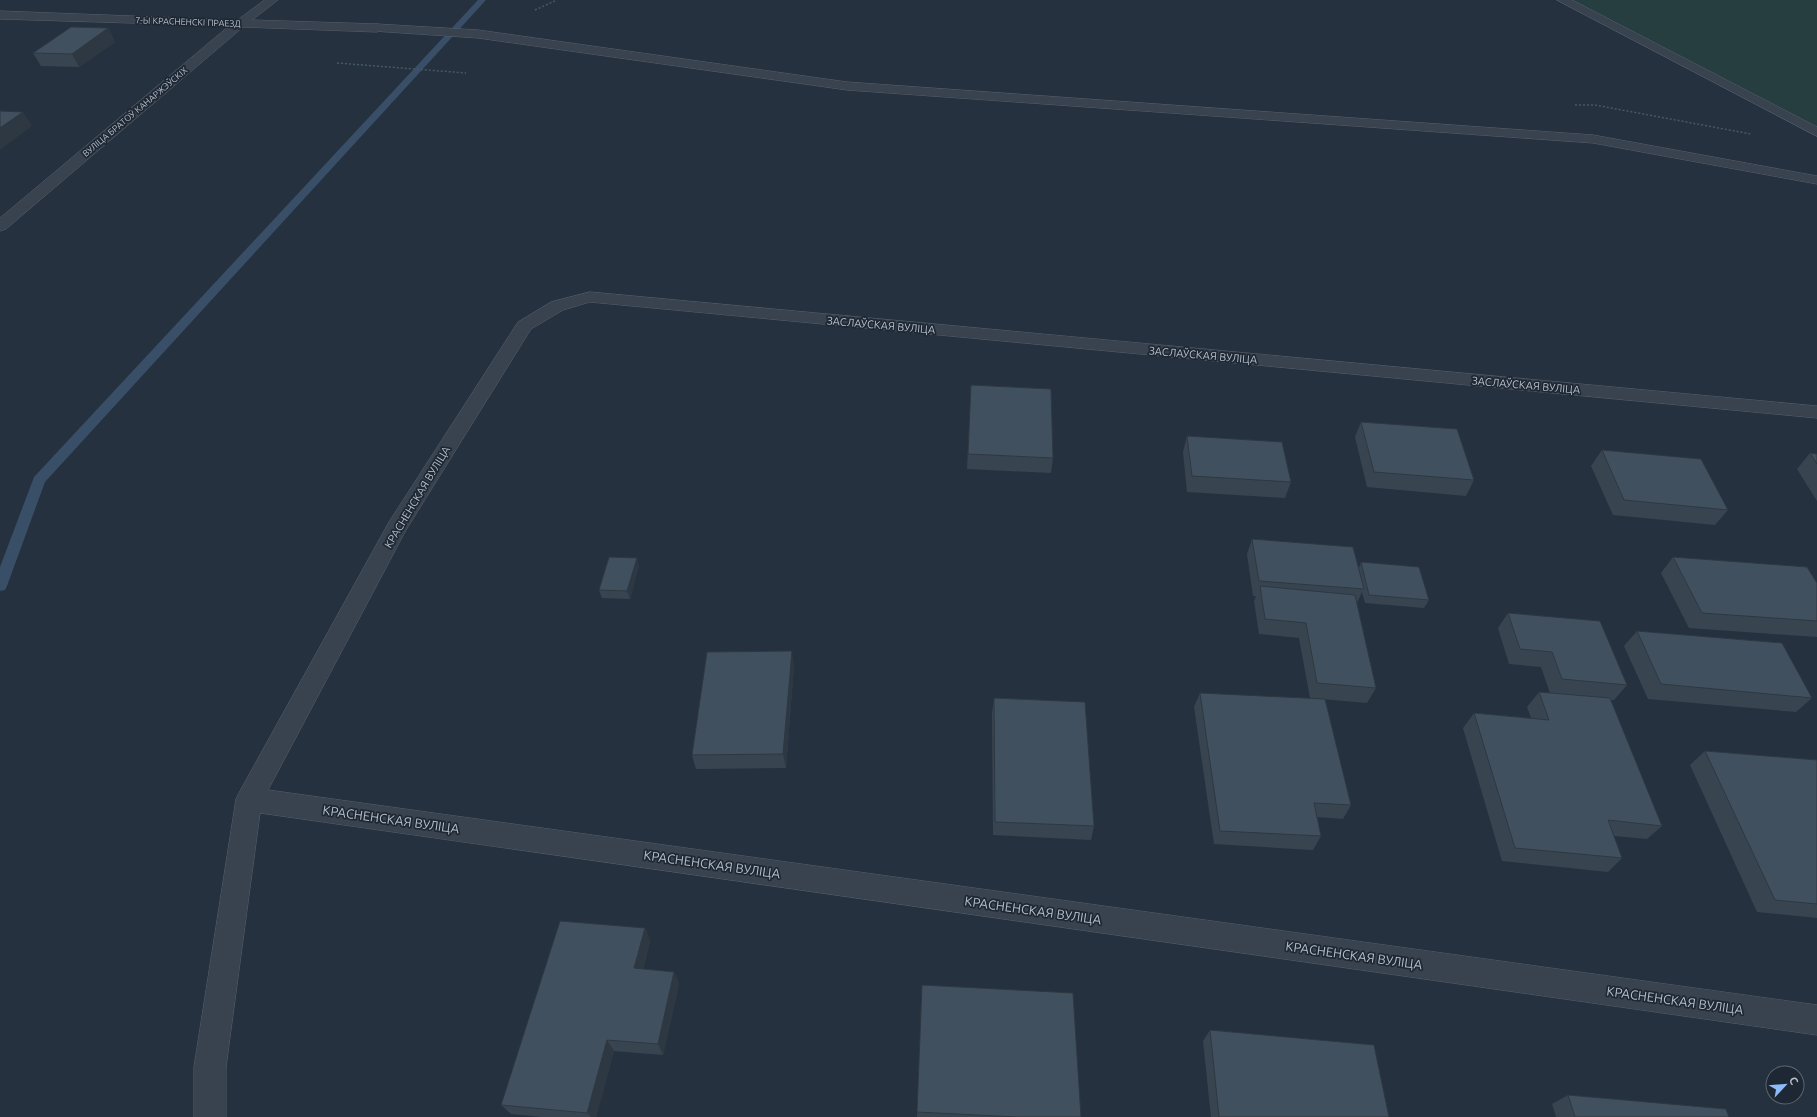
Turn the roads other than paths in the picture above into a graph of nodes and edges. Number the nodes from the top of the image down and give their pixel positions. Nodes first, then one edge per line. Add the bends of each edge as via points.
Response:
1 (272, 0) edge
2 (1563, 0) edge
3 (0, 15) edge
4 (239, 24) junction
5 (1817, 132) edge
6 (1817, 180) edge
7 (6, 203) dead end
8 (24, 204) junction
9 (0, 226) edge
10 (590, 297) joint
11 (1817, 412) edge
12 (249, 799) junction
13 (1817, 1020) edge
14 (210, 1117) edge

1 - 4 street, ВУЛІЦА БРАТОЎ КАНАРЖЭЎСКІХ
2 - 5 street
3 - 4 street, 7-Ы КРАСНЕНСКІ ПРАЕЗД
4 - 6 street, 7-Ы КРАСНЕНСКІ ПРАЕЗД via 478,34 847,86 1593,139
4 - 8 street, ВУЛІЦА БРАТОЎ КАНАРЖЭЎСКІХ
7 - 8 street
8 - 9 street, ВУЛІЦА БРАТОЎ КАНАРЖЭЎСКІХ
10 - 11 street, ЗАСЛАЎСКАЯ ВУЛІЦА
10 - 12 street, КРАСНЕНСКАЯ ВУЛІЦА via 557,306 524,326 398,527
12 - 13 street, КРАСНЕНСКАЯ ВУЛІЦА
12 - 14 street, КРАСНЕНСКАЯ ВУЛІЦА via 210,1067

